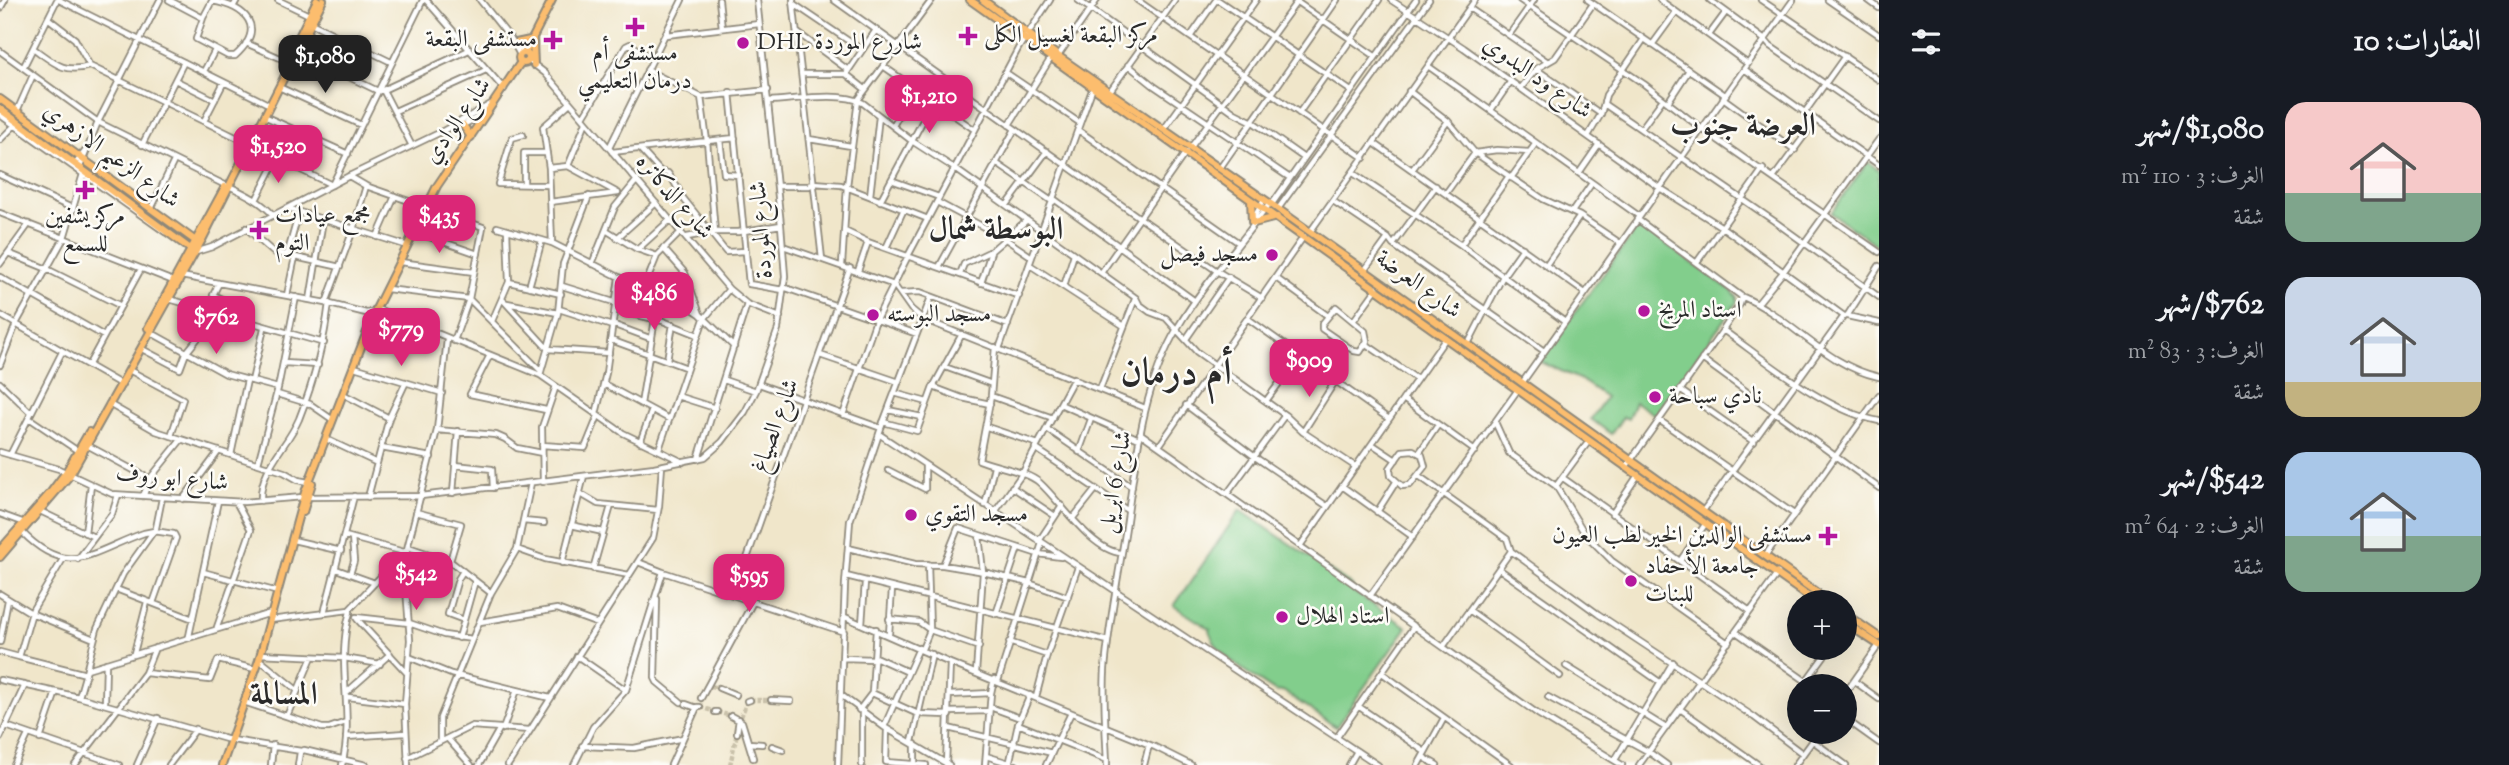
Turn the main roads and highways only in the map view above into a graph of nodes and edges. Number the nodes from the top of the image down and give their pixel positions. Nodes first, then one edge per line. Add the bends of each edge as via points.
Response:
1 (317, 0) edge
2 (323, 0) edge
3 (552, 0) edge
4 (971, 0) edge
5 (983, 0) edge
6 (1026, 36) junction
7 (532, 38) junction
8 (514, 42) road end
9 (1055, 57) junction
10 (525, 58) junction
11 (0, 99) edge
12 (0, 109) edge
13 (459, 125) road end
14 (471, 136) junction
15 (248, 144) junction
16 (1188, 150) junction
17 (81, 164) junction
18 (1250, 198) junction
19 (1270, 207) junction
20 (1308, 234) junction
21 (199, 239) junction
22 (191, 252) junction
23 (1448, 335) junction
24 (87, 440) junction
25 (1629, 463) junction
26 (68, 473) junction
27 (313, 473) junction
28 (306, 497) junction
29 (26, 523) junction
30 (0, 550) edge
31 (0, 557) edge
32 (1779, 571) junction
33 (1802, 590) edge
34 (1810, 590) edge
35 (1857, 622) edge
36 (1857, 631) edge
37 (1879, 637) edge
38 (1879, 645) edge
39 (222, 765) edge

1 - 15 main road
2 - 15 main road
3 - 7 main road, شارع الوادي
4 - 6 main road, شارع العرضة
5 - 6 main road, شارع العرضة
6 - 9 main road, شارع العرضة
7 - 8 main road
7 - 10 main road
7 - 10 main road, شارع الوادي
9 - 16 main road, شارع العرضة via 1093,88
9 - 16 main road, شارع العرضة via 1110,91
10 - 14 main road, شارع الوادي
11 - 17 main road, شارع الزعيم الازهري
12 - 17 main road, شارع الزعيم الازهري via 36,138
13 - 14 main road
14 - 27 main road, شارع الوادي via 444,175 375,311
15 - 21 main road
16 - 18 main road, شارع العرضة
16 - 19 main road, شارع العرضة
17 - 21 main road, شارع الزعيم الازهري
17 - 22 main road, شارع الزعيم الازهري via 107,190
18 - 19 main road, شارع العرضة
18 - 19 main road via 1251,226
19 - 20 main road, شارع العرضة
20 - 23 main road, شارع العرضة
20 - 23 main road, شارع العرضة
21 - 22 main road
22 - 24 main road
22 - 24 main road via 142,349
23 - 25 main road, شارع العرضة via 1467,344
23 - 25 main road, شارع العرضة via 1517,391
24 - 26 main road
24 - 26 main road
25 - 32 main road, شارع العرضة via 1765,556
25 - 32 main road, شارع العرضة via 1638,475
26 - 29 main road
26 - 29 main road
27 - 28 main road
27 - 28 main road
28 - 39 main road
29 - 30 main road
29 - 31 main road
32 - 33 main road, شارع العرضة
32 - 34 main road, شارع العرضة
35 - 37 main road
36 - 38 main road

